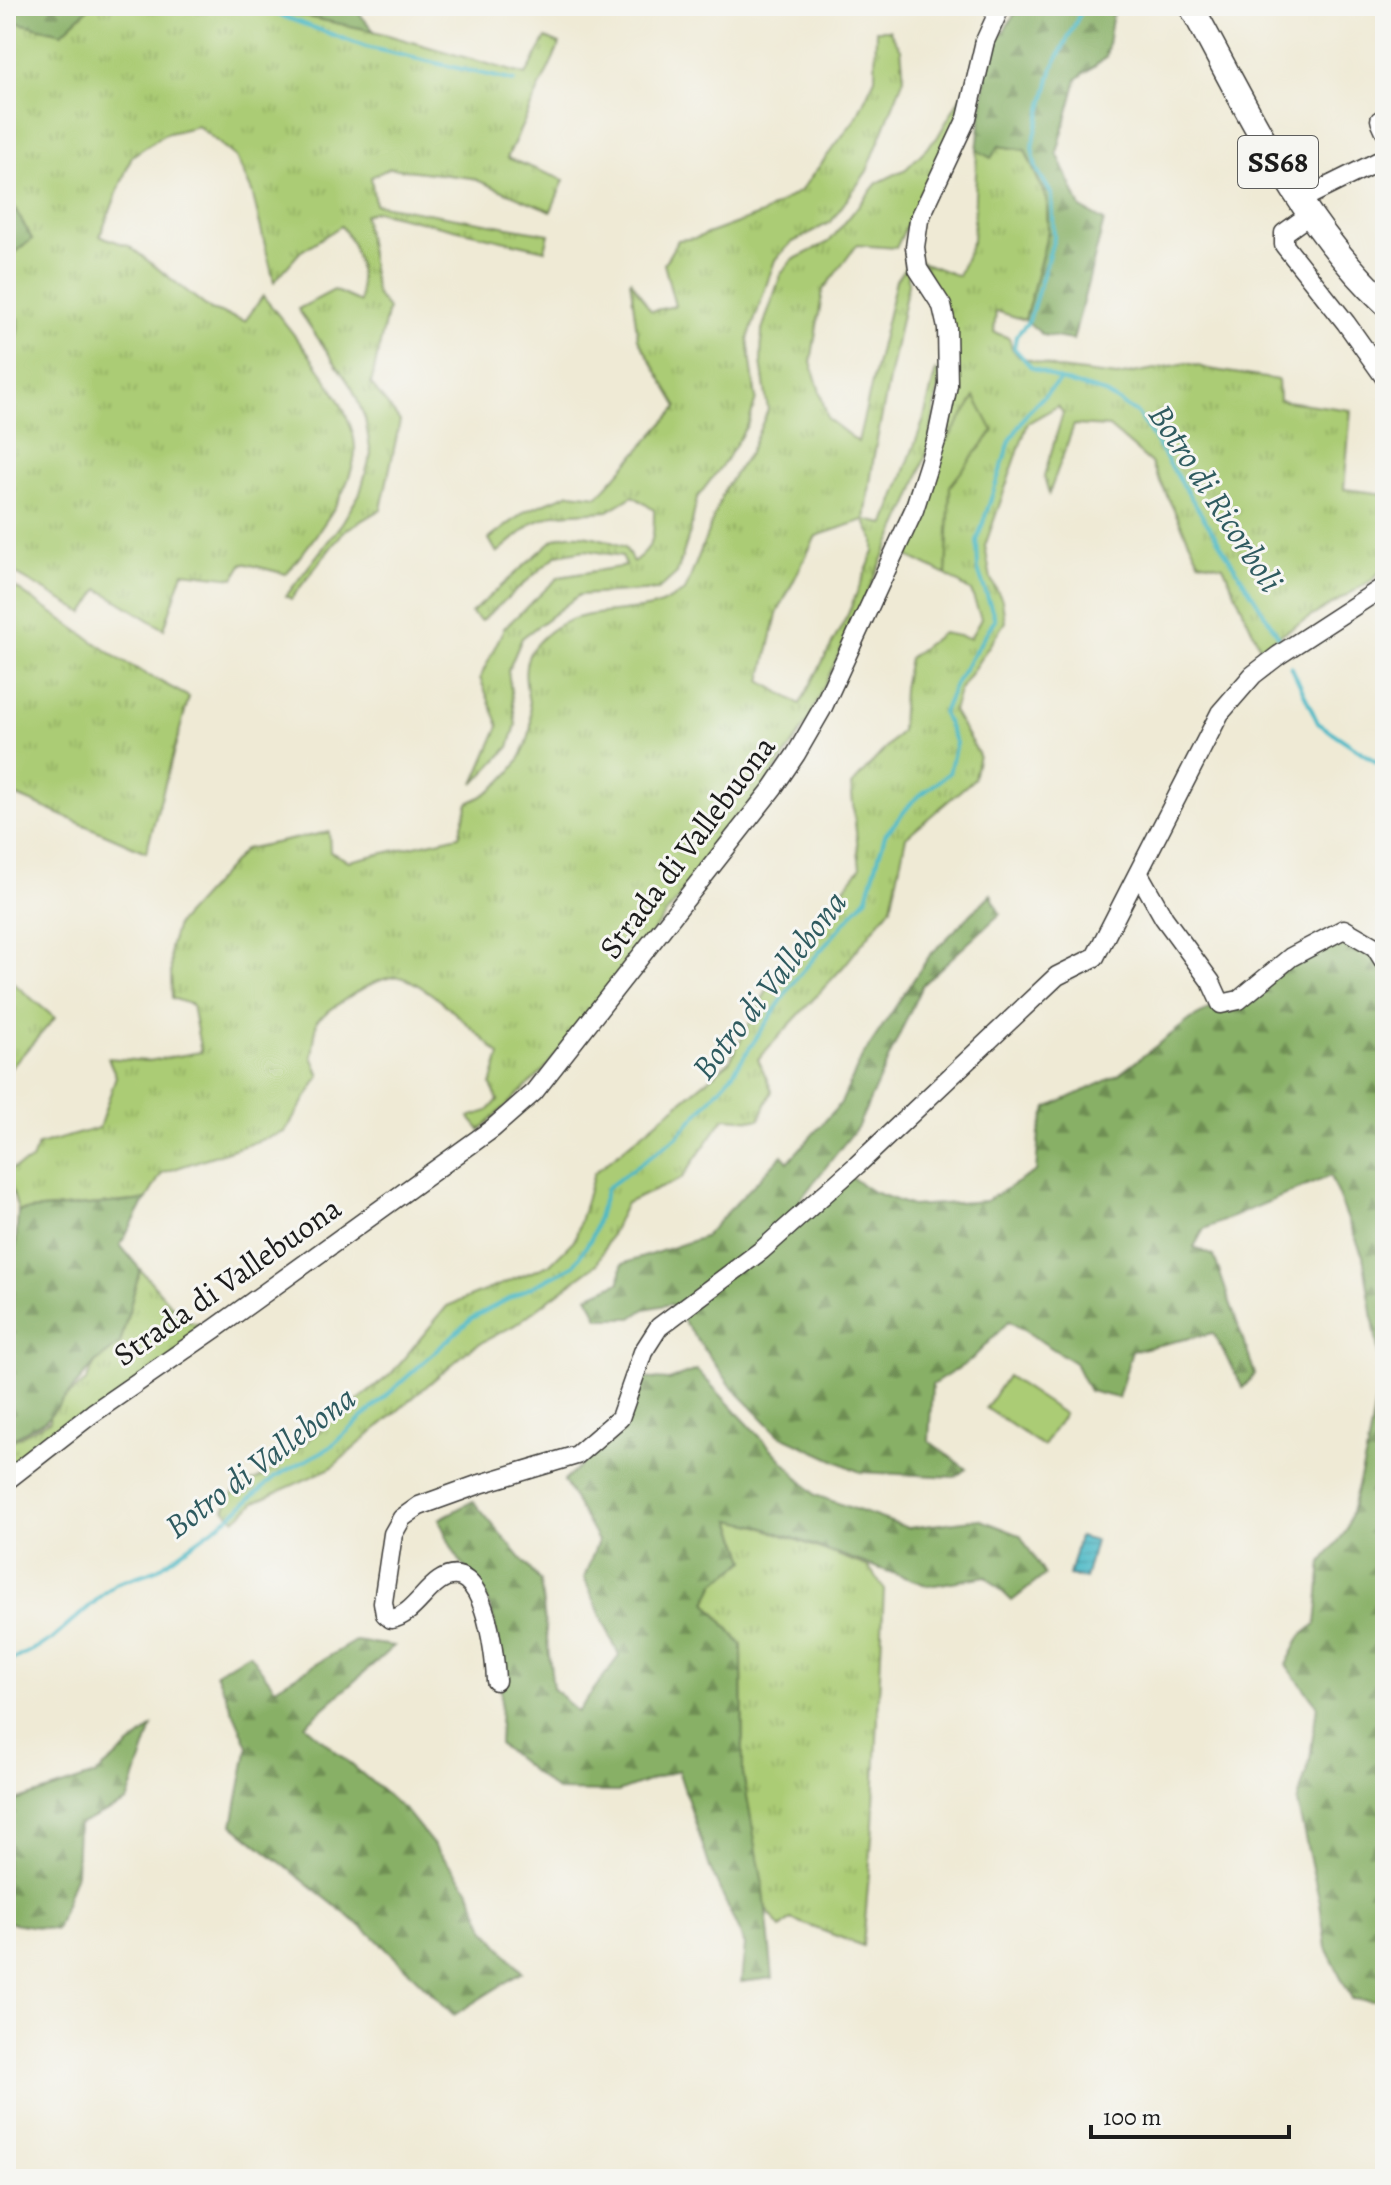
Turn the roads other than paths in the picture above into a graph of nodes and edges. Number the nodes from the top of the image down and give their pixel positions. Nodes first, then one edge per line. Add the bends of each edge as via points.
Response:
1 (1001, 6) edge
2 (1191, 6) edge
3 (1385, 158) edge
4 (1304, 208) junction
5 (1385, 303) edge
6 (1385, 378) edge
7 (1385, 586) edge
8 (1139, 874) junction
9 (1385, 963) edge
10 (6, 1481) edge
11 (496, 1681) dead end

1 - 10 street, Strada di Vallebuona via 985,41 967,118 919,220 918,269 942,306 947,328 948,385 937,438 914,510 796,754 534,1092 492,1129 93,1413
2 - 4 main road, SS68
3 - 4 street
4 - 5 main road, SS68 via 1348,266
4 - 6 street via 1284,233 1284,245
7 - 8 street via 1253,675 1220,713
8 - 9 street via 1221,1004 1239,1000 1291,957 1344,929 1375,947
8 - 11 street via 1095,957 1057,976 762,1250 659,1327 643,1352 620,1418 577,1455 480,1484 419,1506 402,1518 393,1534 385,1614 391,1619 402,1615 444,1578 468,1579 480,1600

